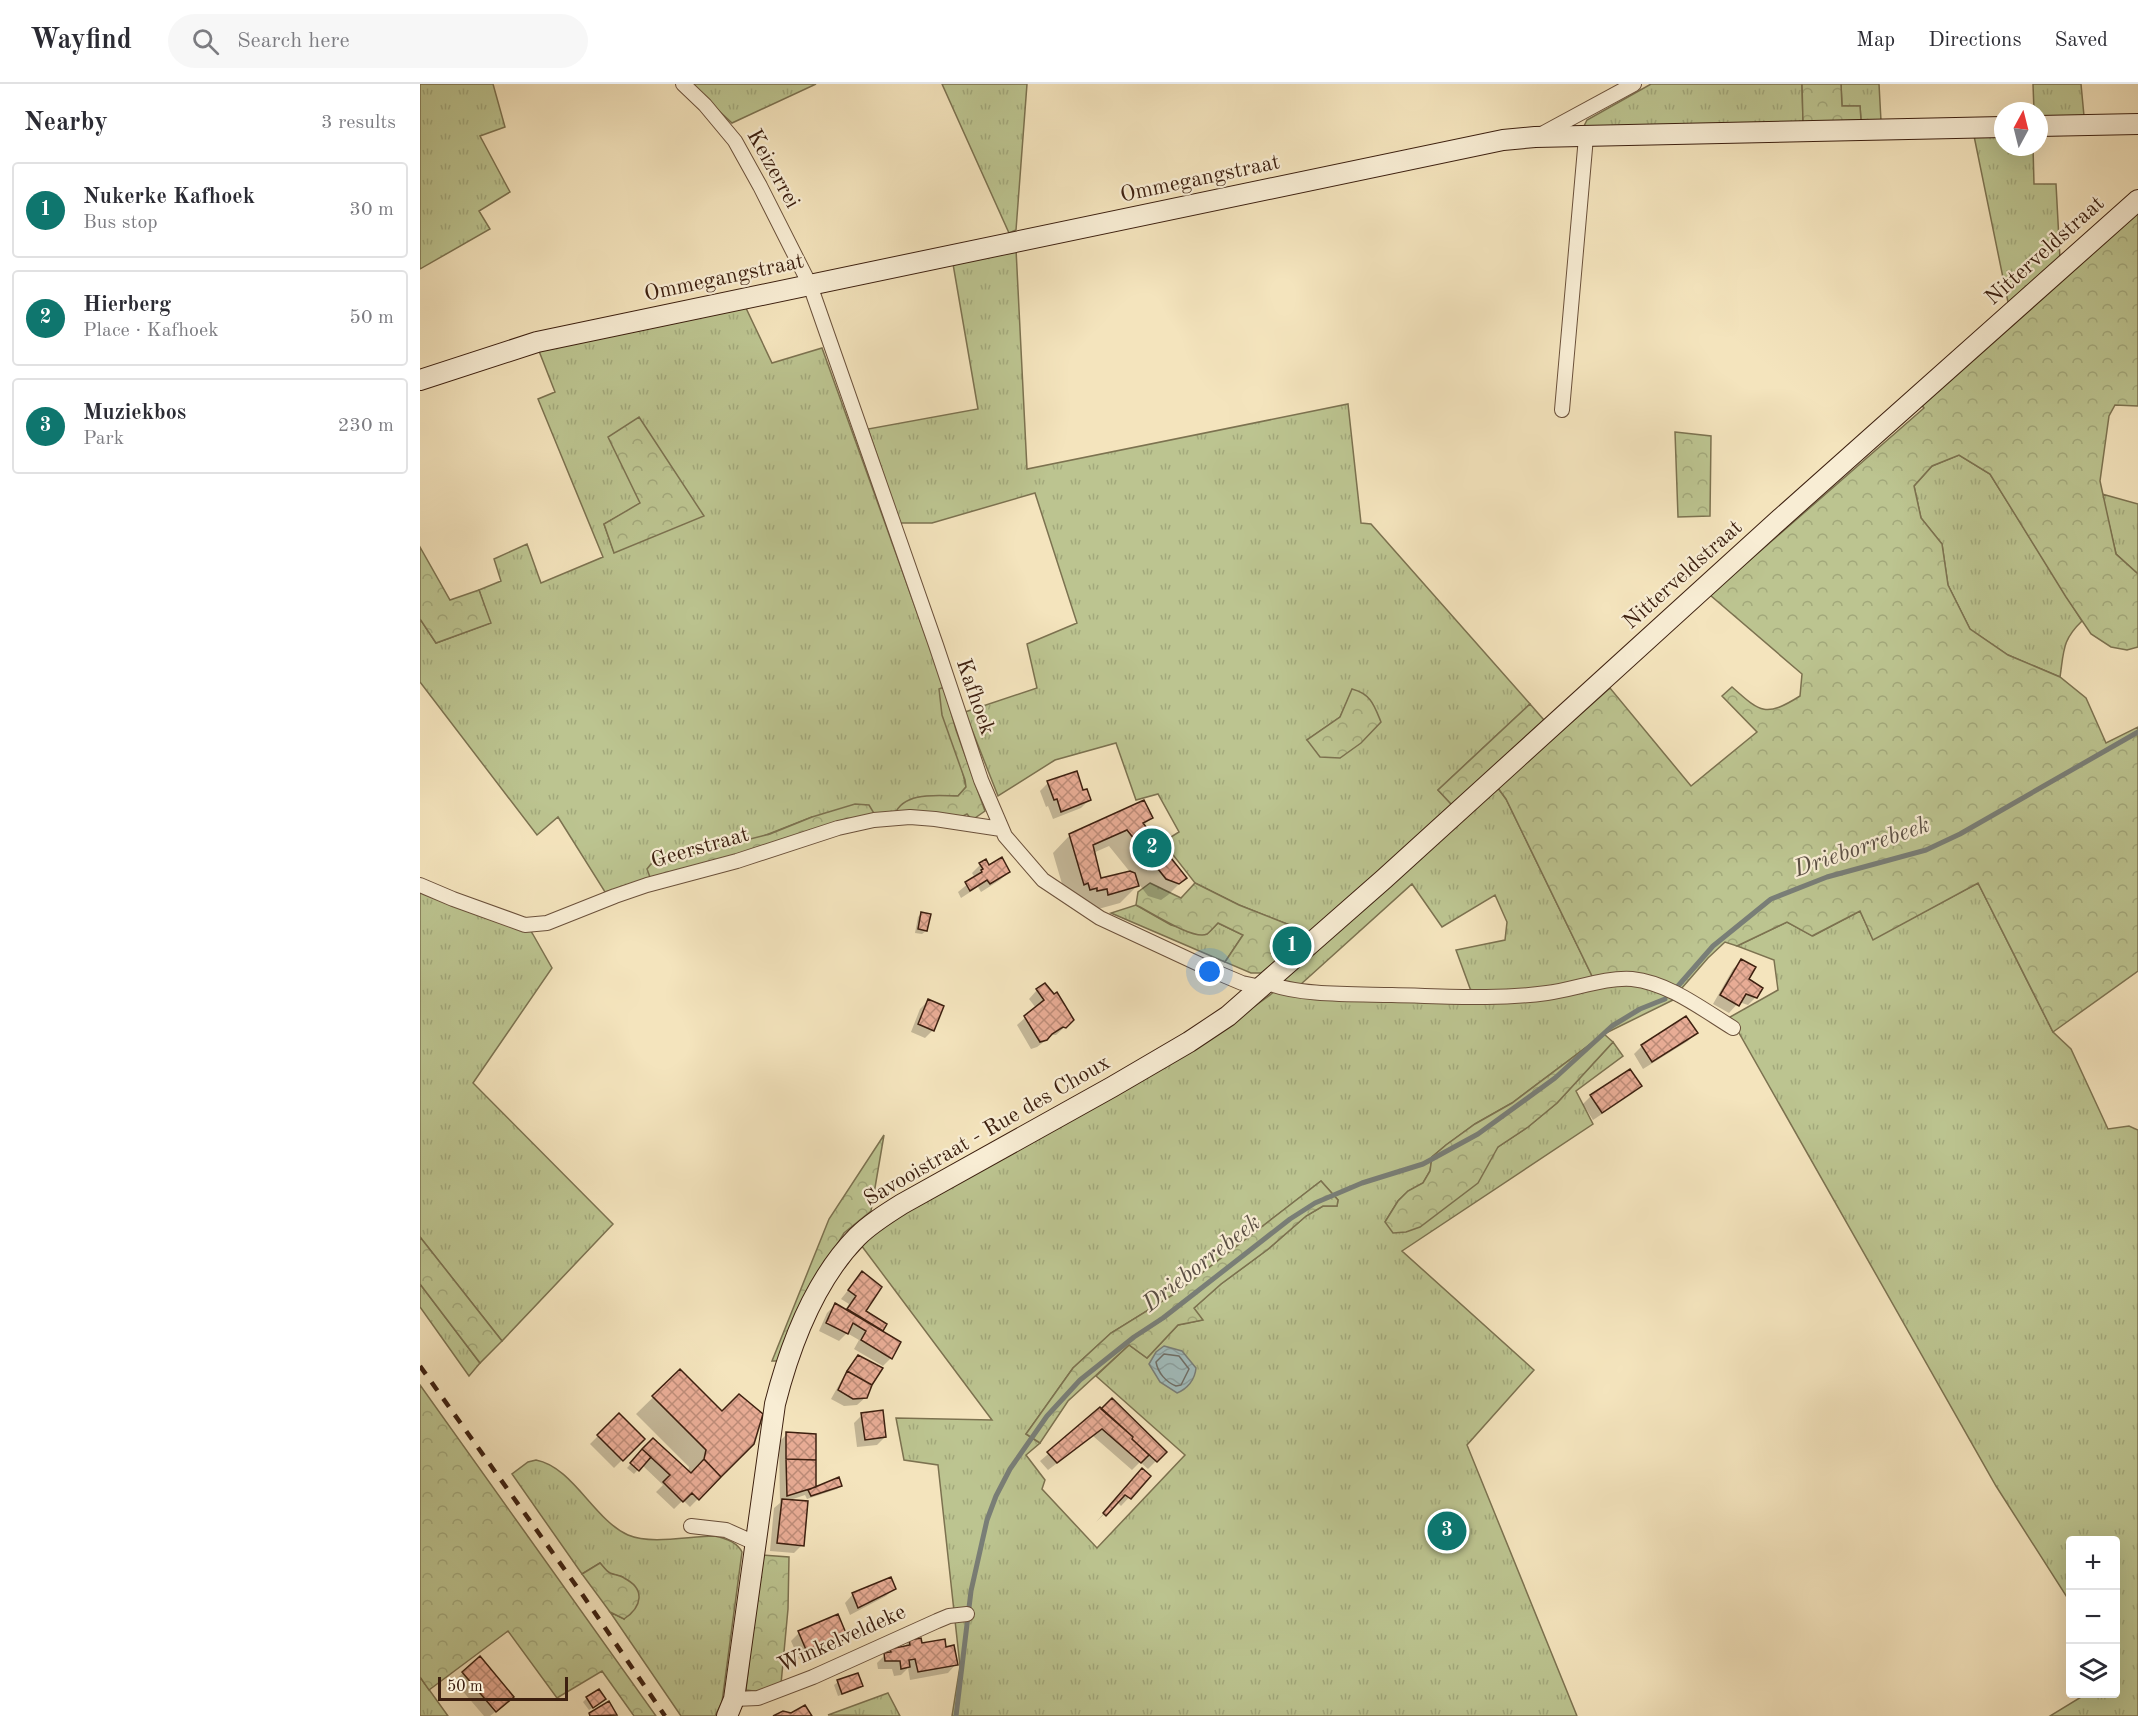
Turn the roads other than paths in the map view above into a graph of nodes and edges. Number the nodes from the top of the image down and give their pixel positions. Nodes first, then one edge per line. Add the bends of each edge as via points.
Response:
1 (683, 84) edge
2 (1634, 84) edge
3 (2138, 124) edge
4 (2048, 126) edge
5 (1994, 127) edge
6 (1535, 137) junction
7 (1586, 137) junction
8 (2138, 200) edge
9 (810, 285) junction
10 (420, 380) edge
11 (1562, 411) dead end
12 (1001, 829) junction
13 (420, 885) edge
14 (1263, 984) junction
15 (1733, 1028) dead end
16 (691, 1526) dead end
17 (755, 1543) junction
18 (967, 1614) dead end
19 (730, 1707) edge

1 - 9 street, Keizerrei via 735,141
2 - 6 street
3 - 4 main road
5 - 7 main road, Ommegangstraat
6 - 7 main road, Ommegangstraat
6 - 9 main road, Ommegangstraat via 1465,147
7 - 11 street
8 - 14 main road, Nitterveldstraat
9 - 10 main road, Ommegangstraat via 537,342
9 - 12 street, Kafhoek
12 - 13 street, Geerstraat via 910,817 874,820 647,885 547,923 525,925
12 - 14 street, Kafhoek via 1043,880 1100,918 1216,972 1242,982
14 - 15 street via 1341,994 1489,997 1548,993 1630,979 1675,993
14 - 17 main road, Savooistraat - Rue des Choux via 1228,1016 1189,1042 902,1204 858,1236 811,1305 783,1372
16 - 17 street via 726,1530
17 - 19 main road, Savooistraat - Rue des Choux
18 - 19 street, Winkelveldeke via 937,1621 813,1677

